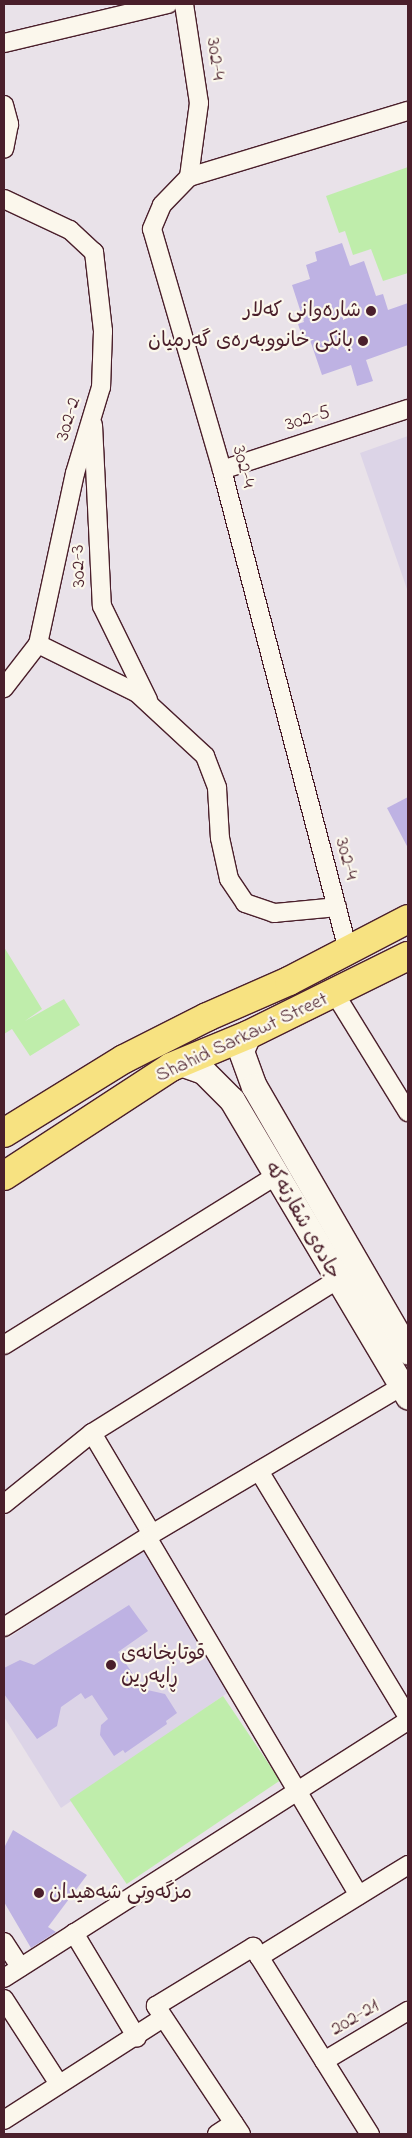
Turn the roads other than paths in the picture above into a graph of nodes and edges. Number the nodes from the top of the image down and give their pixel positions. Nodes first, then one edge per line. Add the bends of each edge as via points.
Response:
1 (168, 4) edge
2 (184, 4) edge
3 (4, 43) edge
4 (4, 105) edge
5 (408, 111) edge
6 (4, 149) edge
7 (188, 177) junction
8 (4, 199) edge
9 (408, 408) edge
10 (92, 414) junction
11 (222, 470) junction
12 (38, 644) junction
13 (4, 688) edge
14 (150, 705) junction
15 (337, 907) junction
16 (408, 919) edge
17 (348, 950) junction
18 (408, 956) edge
19 (335, 994) junction
20 (248, 1035) junction
21 (180, 1063) junction
22 (254, 1086) junction
23 (232, 1100) junction
24 (408, 1112) edge
25 (4, 1134) edge
26 (4, 1176) edge
27 (276, 1176) junction
28 (337, 1280) junction
29 (4, 1345) edge
30 (408, 1352) edge
31 (405, 1391) edge
32 (92, 1433) junction
33 (259, 1472) junction
34 (4, 1504) edge
35 (149, 1536) junction
36 (4, 1627) edge
37 (408, 1719) edge
38 (299, 1790) junction
39 (408, 1865) edge
40 (359, 1895) junction
41 (74, 1933) junction
42 (4, 1942) edge
43 (259, 1957) junction
44 (20, 1967) junction
45 (4, 1978) edge
46 (4, 1999) edge
47 (408, 2011) edge
48 (163, 2018) junction
49 (137, 2038) junction
50 (324, 2061) junction
51 (59, 2084) junction
52 (4, 2120) edge
53 (238, 2129) edge
54 (217, 2134) edge
55 (370, 2134) edge

1 - 3 street
2 - 7 street, 302-4 via 199,102
4 - 6 street via 9,124
5 - 7 street
7 - 11 street, 302-4 via 162,205 152,229
8 - 10 street, 302-2 via 70,230 94,252 103,331 101,386
9 - 11 street, 302-5
10 - 12 street, 302-2 via 75,473
10 - 14 street, 302-3 via 99,497 102,606
11 - 15 street, 302-4
12 - 13 street, 302-2
12 - 14 street via 137,693
14 - 15 street via 205,756 217,788 220,838 229,879 245,903 274,913
15 - 17 street, 302-4
16 - 17 main road, Shahid Sarkawt Street
17 - 25 main road, Shahid Sarkawt Street via 124,1059
18 - 19 main road, Shahid Sarkawt Street
19 - 20 main road, Shahid Sarkawt Street
19 - 24 street
20 - 21 main road, Shahid Sarkawt Street
20 - 22 main road, جادەی شقارتەکە via 241,1051
21 - 23 main road, جادەی شقارتەکە via 203,1071
21 - 26 main road, Shahid Sarkawt Street
22 - 23 main road
22 - 30 main road, جادەی شقارتەکە
23 - 27 main road, جادەی شقارتەکە
27 - 28 main road, جادەی شقارتەکە
27 - 29 street
28 - 31 main road, جادەی شقارتەکە
28 - 32 street
31 - 33 street
32 - 34 street
32 - 35 street
33 - 35 street
33 - 37 street
35 - 36 street
35 - 38 street
37 - 38 street
38 - 40 street
38 - 41 street
39 - 40 street
40 - 43 street
41 - 44 street
41 - 49 street
42 - 44 street
43 - 48 street via 253,1947 156,2006
43 - 50 street
44 - 45 street
46 - 51 street
47 - 50 street, 202-21
48 - 49 street
48 - 53 street
49 - 51 street
50 - 55 street
51 - 52 street
53 - 54 street

